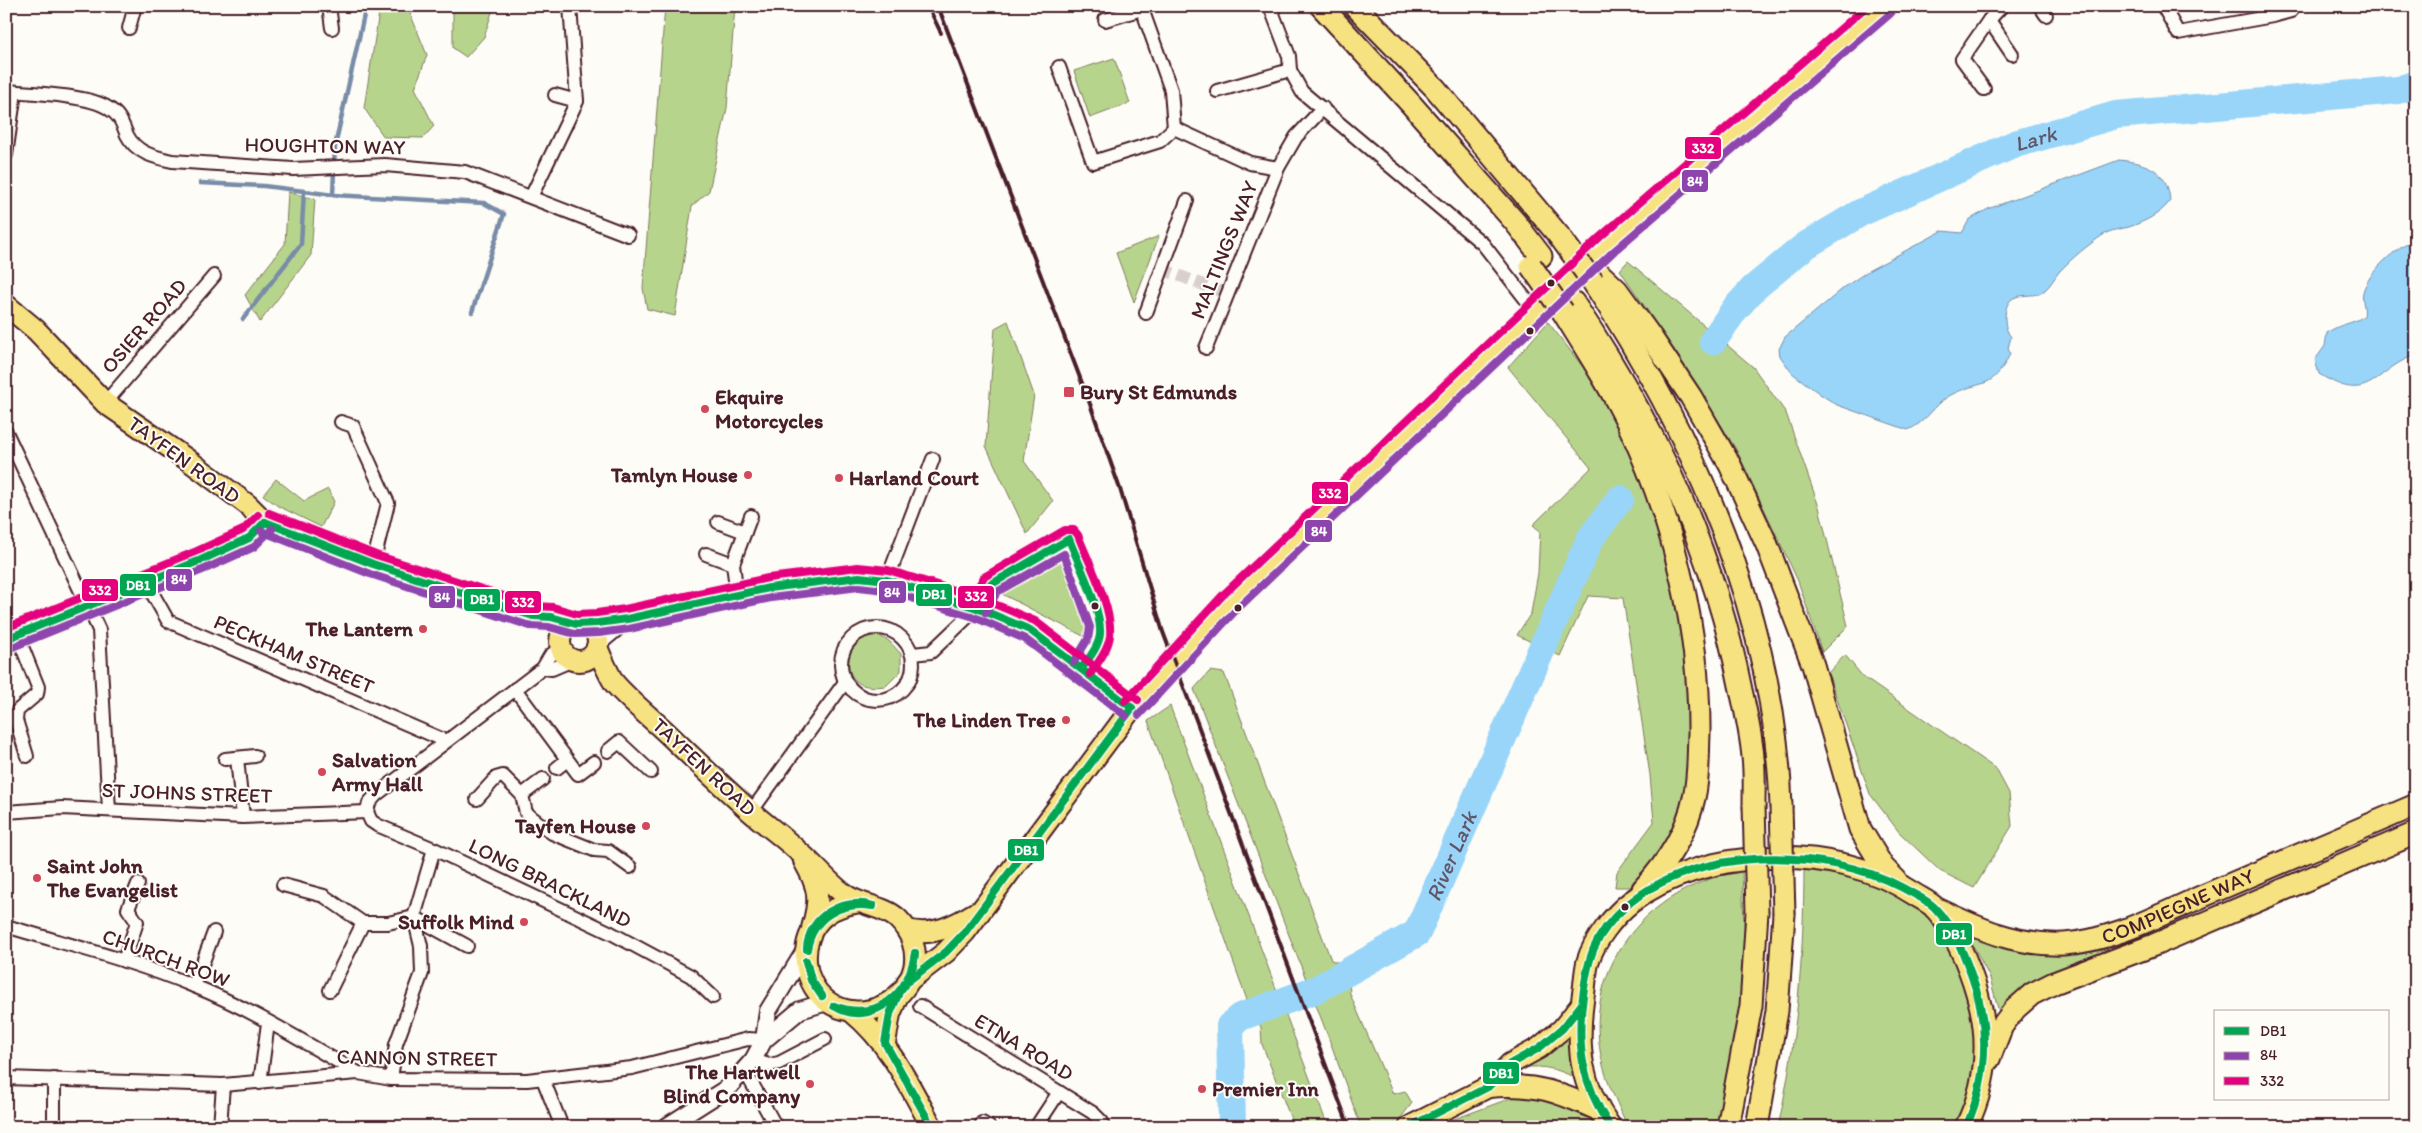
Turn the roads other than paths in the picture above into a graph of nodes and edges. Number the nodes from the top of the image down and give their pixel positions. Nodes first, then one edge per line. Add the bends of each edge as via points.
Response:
1 (135, 6) edge
2 (329, 6) edge
3 (570, 6) edge
4 (1270, 6) edge
5 (1321, 6) edge
6 (1355, 6) edge
7 (1882, 6) edge
8 (2002, 6) edge
9 (2163, 6) edge
10 (2292, 6) edge
11 (1105, 20) dead end
12 (1989, 20) junction
13 (129, 28) dead end
14 (332, 28) dead end
15 (2012, 54) dead end
16 (1059, 67) dead end
17 (1290, 70) junction
18 (1984, 89) dead end
19 (11, 91) edge
20 (1217, 92) dead end
21 (554, 95) dead end
22 (577, 101) junction
23 (1323, 108) junction
24 (1174, 128) junction
25 (6, 155) edge
26 (1278, 168) junction
27 (531, 197) junction
28 (1187, 201) dead end
29 (628, 235) dead end
30 (214, 276) dead end
31 (1596, 278) junction
32 (6, 305) edge
33 (1568, 307) junction
34 (1535, 311) junction
35 (1146, 313) dead end
36 (1206, 348) dead end
37 (105, 403) junction
38 (341, 422) dead end
39 (6, 432) edge
40 (933, 459) dead end
41 (750, 516) dead end
42 (265, 522) junction
43 (718, 522) dead end
44 (745, 532) junction
45 (706, 554) dead end
46 (374, 564) junction
47 (733, 564) junction
48 (886, 580) junction
49 (146, 582) junction
50 (737, 595) junction
51 (88, 606) junction
52 (977, 608) junction
53 (533, 616) junction
54 (627, 619) junction
55 (580, 624) junction
56 (12, 636) edge
57 (597, 646) junction
58 (568, 653) junction
59 (913, 654) junction
60 (543, 668) junction
61 (614, 682) junction
62 (845, 682) junction
63 (516, 689) junction
64 (1132, 708) junction
65 (446, 741) junction
66 (608, 751) dead end
67 (28, 756) dead end
68 (255, 756) dead end
69 (567, 760) junction
70 (594, 762) dead end
71 (557, 768) dead end
72 (651, 772) dead end
73 (543, 779) dead end
74 (522, 795) junction
75 (477, 798) dead end
76 (2416, 805) edge
77 (110, 810) junction
78 (6, 812) edge
79 (367, 812) junction
80 (751, 812) junction
81 (243, 817) junction
82 (2416, 833) edge
83 (796, 848) junction
84 (434, 850) junction
85 (630, 867) dead end
86 (138, 884) dead end
87 (1900, 884) junction
88 (283, 885) dead end
89 (860, 902) junction
90 (1631, 902) junction
91 (1934, 908) junction
92 (981, 909) junction
93 (414, 917) junction
94 (363, 922) junction
95 (6, 926) edge
96 (907, 930) junction
97 (214, 932) dead end
98 (809, 940) junction
99 (467, 946) dead end
100 (124, 962) junction
101 (194, 986) junction
102 (903, 988) junction
103 (330, 990) dead end
104 (713, 997) dead end
105 (827, 1002) junction
106 (1582, 1004) junction
107 (920, 1006) dead end
108 (851, 1011) junction
109 (268, 1023) junction
110 (764, 1040) junction
111 (825, 1040) dead end
112 (885, 1044) junction
113 (749, 1065) junction
114 (1985, 1069) junction
115 (358, 1073) junction
116 (6, 1078) edge
117 (54, 1079) junction
118 (391, 1079) junction
119 (543, 1079) junction
120 (260, 1083) junction
121 (222, 1085) junction
122 (1488, 1087) junction
123 (1058, 1092) junction
124 (1604, 1118) edge
125 (54, 1127) edge
126 (220, 1127) edge
127 (562, 1127) edge
128 (666, 1127) edge
129 (776, 1127) edge
130 (932, 1127) edge
131 (1036, 1127) edge
132 (1102, 1127) edge
133 (1409, 1127) edge
134 (1728, 1127) edge
135 (1757, 1127) edge
136 (1966, 1127) edge

1 - 13 street
2 - 14 street
3 - 22 street
4 - 17 street via 1289,56
5 - 33 highway, bridge via 1516,222 1536,261
6 - 31 highway, bridge via 1435,88
7 - 34 main road via 1607,244
8 - 12 street
9 - 10 street via 2178,33 2273,16 2291,10
11 - 24 street via 1142,9 1171,90
12 - 15 street
12 - 18 street via 1962,59
16 - 24 street via 1093,162 1160,141
17 - 20 street
17 - 23 street via 1302,92
19 - 25 street
19 - 27 street, HOUGHTON WAY via 100,103 121,118 127,135 138,149 172,161 283,169 385,165 431,167 465,172
21 - 22 street
22 - 27 street
23 - 26 street, MALTINGS WAY via 1296,136
23 - 34 street via 1483,244
24 - 26 street, MALTINGS WAY via 1250,163
26 - 36 street, MALTINGS WAY
27 - 29 street, HOUGHTON WAY
28 - 35 street
30 - 37 street, OSIER ROAD
31 - 87 highway via 1617,290 1651,337 1691,397 1730,465 1767,545 1813,665 1860,829 1883,866
31 - 135 highway, bridge via 1661,393 1698,469 1745,596 1763,665 1779,756 1784,914 1777,1011
32 - 37 main road, TAYFEN ROAD via 36,330
33 - 90 highway via 1626,421 1665,516 1677,560 1692,645 1699,709 1694,798 1684,829 1669,856
33 - 134 highway, bridge via 1604,347 1640,408 1674,480 1720,600 1737,669 1753,758 1757,912 1751,1006
34 - 64 main road via 1276,561 1234,597
37 - 42 main road, TAYFEN ROAD via 188,460 248,505
38 - 46 street via 353,426 388,503
39 - 51 street
40 - 48 street
41 - 44 street
42 - 46 main road, TAYFEN ROAD
42 - 49 street via 250,538
43 - 44 street
44 - 47 street
45 - 47 street
46 - 53 main road, TAYFEN ROAD
47 - 50 street
48 - 50 street via 859,577
48 - 52 street
49 - 51 street
49 - 65 street, PECKHAM STREET via 168,621
50 - 54 street
51 - 56 street
51 - 77 street via 99,630
52 - 59 street via 931,652
52 - 64 street via 1030,630
53 - 55 main road, TAYFEN ROAD
53 - 58 main road, TAYFEN ROAD
54 - 55 street
54 - 57 street
55 - 57 main road via 593,631
55 - 58 main road via 562,634
56 - 67 street via 38,687 36,694 18,711 16,720
57 - 58 main road via 590,657
57 - 61 main road, TAYFEN ROAD
58 - 60 street via 552,669
58 - 60 street via 550,656
58 - 61 main road, TAYFEN ROAD via 605,682
59 - 62 street via 913,673 908,684 889,699 868,699 856,694
59 - 62 street via 901,636 890,630 870,628 858,633 845,646 841,669
60 - 63 street
61 - 80 main road, TAYFEN ROAD
62 - 80 street
63 - 65 street
63 - 69 street
64 - 92 main road
65 - 79 street via 376,795
66 - 72 street via 619,742
68 - 81 street via 231,759
69 - 70 street via 578,774
69 - 71 street
73 - 74 street
74 - 75 street via 503,776 496,778
74 - 85 street via 526,813 552,833 594,850 608,851
76 - 91 highway, COMPIEGNE WAY via 2139,924 2085,942 2018,941 1993,934
77 - 78 street, ST JOHNS STREET via 62,808
77 - 81 street, ST JOHNS STREET
79 - 81 street, ST JOHNS STREET
79 - 84 street, LONG BRACKLAND via 377,825
80 - 83 main road, TAYFEN ROAD
82 - 114 highway, COMPIEGNE WAY via 2032,994 2002,1026
83 - 89 main road, TAYFEN ROAD via 846,896
83 - 98 main road via 812,876 818,896 819,907
84 - 93 street
84 - 104 street, LONG BRACKLAND via 611,933 691,976
86 - 100 street via 128,909 136,922
87 - 90 highway via 1872,872 1824,861 1798,858 1731,861 1682,873
87 - 91 highway
88 - 94 street via 324,896
89 - 96 main road via 881,908 898,918
89 - 98 main road via 823,916
90 - 106 highway via 1601,937 1588,960
91 - 114 highway via 1965,957 1973,980 1983,1022
92 - 96 main road via 939,931 918,933
92 - 102 main road via 966,932
93 - 94 street via 388,923
93 - 99 street
93 - 118 street via 421,946 422,973 396,1044
94 - 103 street
95 - 100 street, CHURCH ROW
96 - 102 main road via 913,942 914,967
97 - 101 street
98 - 105 main road via 806,963 810,978
98 - 110 street via 768,1012
100 - 101 street, CHURCH ROW
101 - 109 street, CHURCH ROW
102 - 108 main road via 874,1010
102 - 112 main road via 890,1014
105 - 108 main road
105 - 110 street via 800,1010
106 - 122 main road via 1562,1029 1539,1048 1510,1064
106 - 124 highway via 1578,1028 1580,1056 1585,1080
107 - 123 street, ETNA ROAD
108 - 112 main road
109 - 115 street, CHURCH ROW
109 - 120 street
110 - 113 street
110 - 119 street, CANNON STREET via 748,1038 632,1068
111 - 113 street via 779,1063
112 - 130 main road
113 - 128 street via 729,1087
113 - 129 street
114 - 136 highway via 1980,1096
115 - 118 street, CANNON STREET
115 - 120 street, CANNON STREET
116 - 117 street, CANNON STREET
117 - 121 street, CANNON STREET
117 - 125 street
118 - 119 street, CANNON STREET
119 - 127 street
120 - 121 street, CANNON STREET
121 - 126 street
122 - 124 main road via 1516,1085 1558,1092
122 - 133 main road
123 - 131 street
123 - 132 street, ETNA ROAD via 1093,1113 1102,1122

